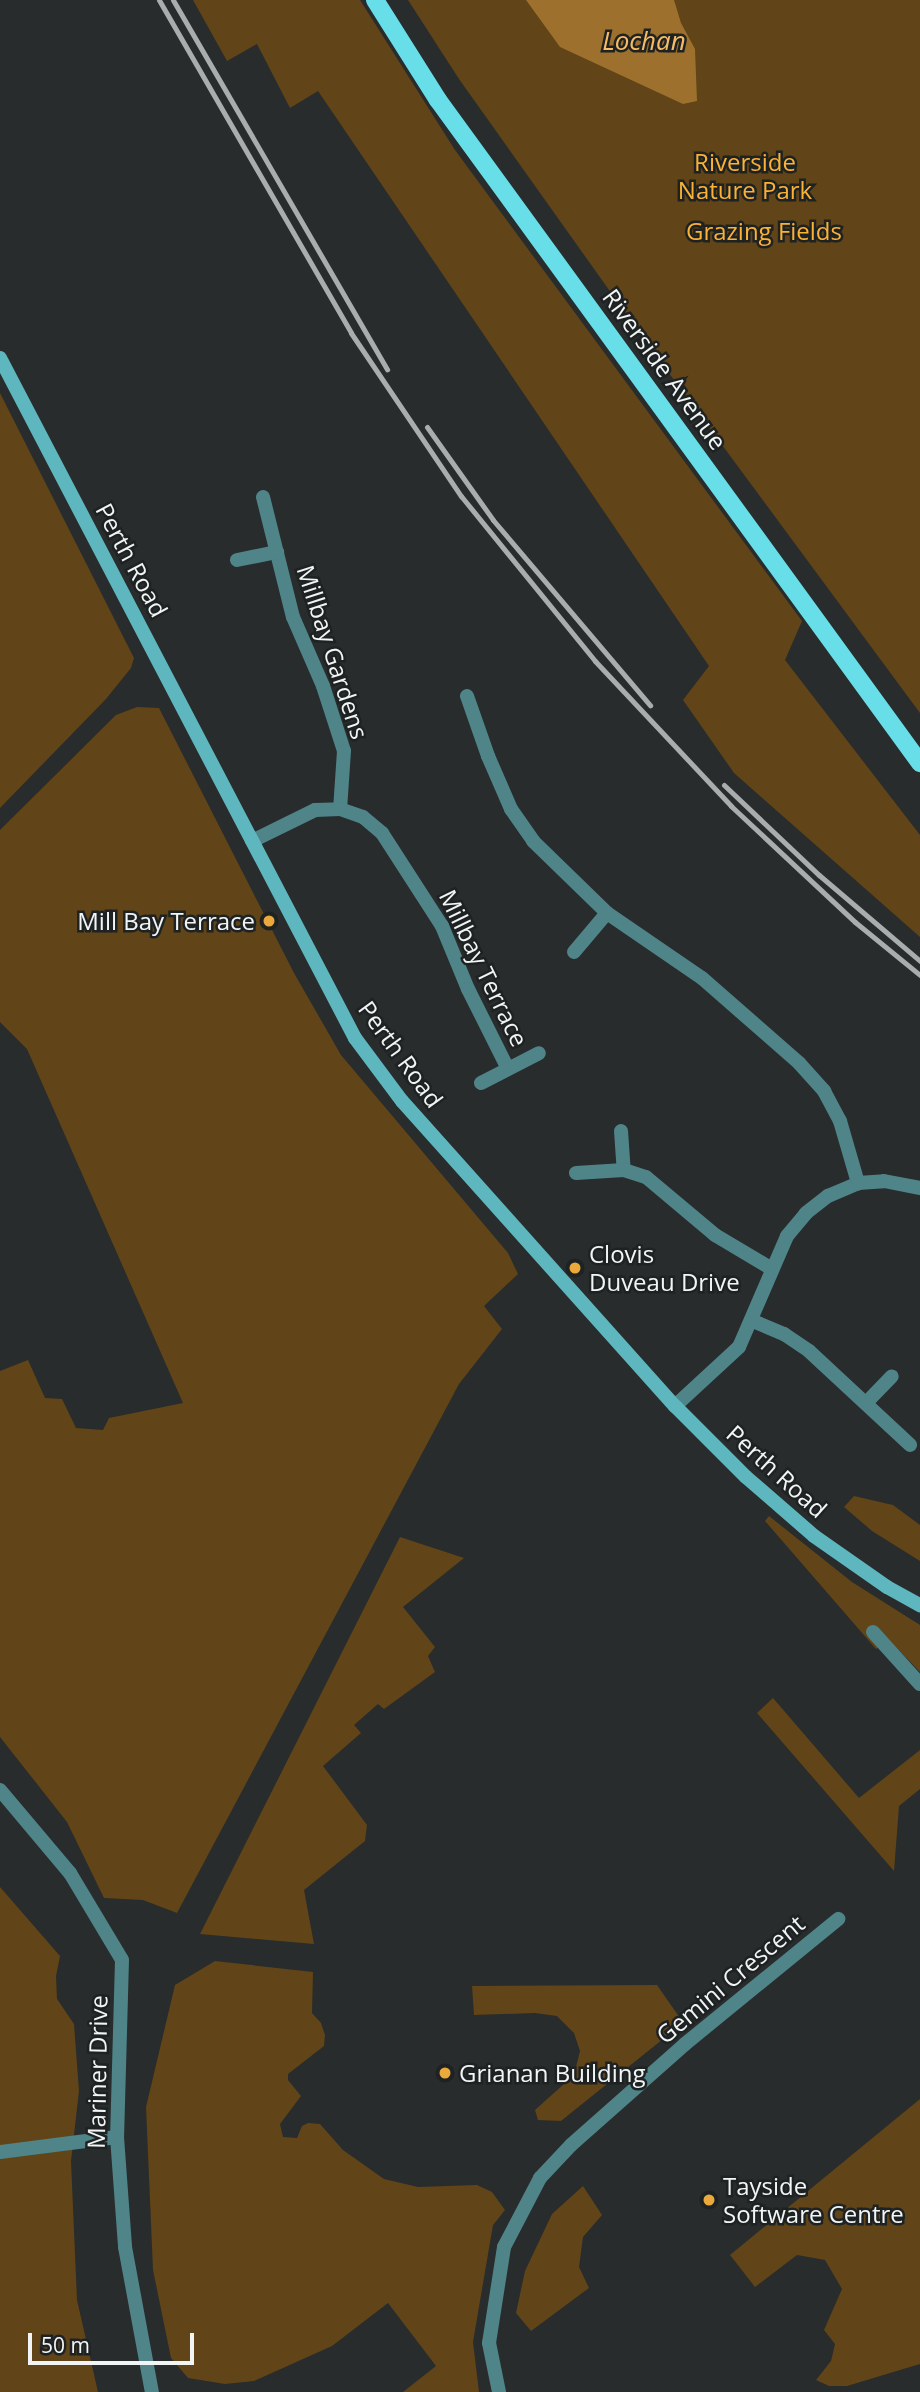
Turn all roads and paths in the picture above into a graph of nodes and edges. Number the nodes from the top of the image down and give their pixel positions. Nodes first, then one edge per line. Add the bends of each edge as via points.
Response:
1 (375, 0) edge
2 (0, 358) edge
3 (263, 497) dead end
4 (277, 552) junction
5 (237, 560) dead end
6 (467, 696) dead end
7 (920, 763) edge
8 (340, 809) junction
9 (252, 841) junction
10 (607, 913) junction
11 (574, 953) dead end
12 (539, 1053) dead end
13 (508, 1069) junction
14 (481, 1083) dead end
15 (621, 1131) dead end
16 (624, 1170) junction
17 (576, 1173) dead end
18 (858, 1183) junction
19 (920, 1188) edge
20 (772, 1269) junction
21 (753, 1321) junction
22 (892, 1376) dead end
23 (866, 1403) junction
24 (675, 1406) junction
25 (910, 1445) dead end
26 (920, 1605) edge
27 (873, 1632) dead end
28 (920, 1684) edge
29 (0, 1790) edge
30 (838, 1919) dead end
31 (117, 2137) junction
32 (0, 2152) edge
33 (152, 2392) edge
34 (499, 2392) edge

1 - 7 main road, Riverside Avenue via 438,100
2 - 9 street, Perth Road
3 - 4 street, Millbay Gardens
4 - 5 street, Millbay Gardens
4 - 8 street, Millbay Gardens via 293,617 344,751
6 - 10 street via 511,810 533,841
8 - 9 street via 315,810
8 - 13 street, Millbay Terrace via 363,817 382,833 435,914
9 - 24 street, Perth Road via 355,1038
10 - 11 street
10 - 18 street via 702,978 799,1063 824,1091 840,1121
12 - 13 street, Millbay Terrace
13 - 14 street, Millbay Terrace
15 - 16 street
16 - 17 street
16 - 20 street via 646,1177 715,1235
18 - 19 street via 884,1181
18 - 20 street via 828,1196 806,1213 787,1236
20 - 21 street
21 - 23 street via 809,1351
21 - 24 street via 739,1347
22 - 23 street
23 - 25 street
24 - 26 street, Perth Road via 814,1536
27 - 28 street
29 - 31 street, Mariner Drive via 69,1873 122,1960
30 - 34 street, Gemini Crescent via 685,2043 540,2178 504,2247 489,2343
31 - 32 street
31 - 33 street, Mariner Drive via 125,2247

